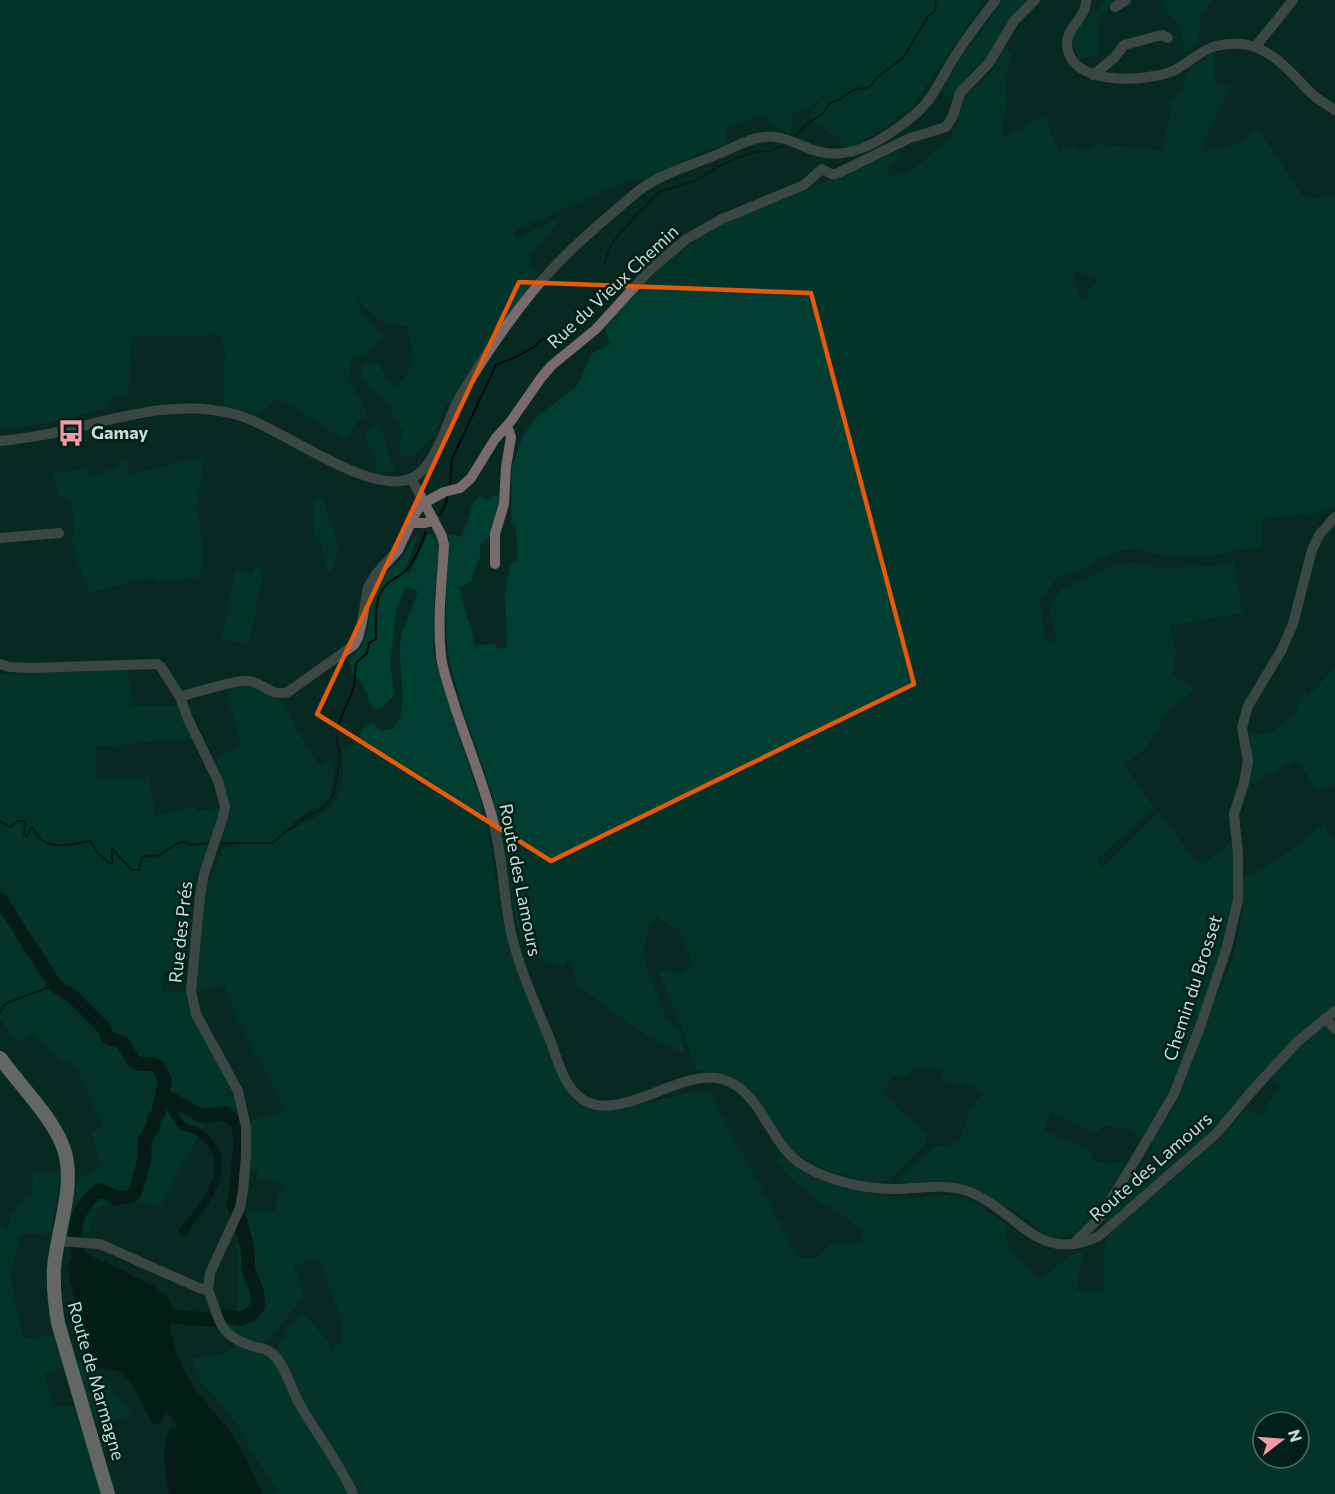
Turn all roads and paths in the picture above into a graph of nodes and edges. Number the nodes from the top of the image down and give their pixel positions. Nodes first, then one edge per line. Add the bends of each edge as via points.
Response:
1 (996, 0) edge
2 (1035, 0) edge
3 (1096, 0) edge
4 (1126, 0) edge
5 (1293, 0) edge
6 (1086, 4) edge
7 (1115, 7) dead end
8 (1168, 38) dead end
9 (1255, 47) junction
10 (1093, 75) junction
11 (1335, 110) edge
12 (829, 154) junction
13 (822, 169) junction
14 (507, 426) junction
15 (0, 441) edge
16 (411, 478) junction
17 (424, 503) junction
18 (1335, 517) edge
19 (434, 520) junction
20 (412, 523) junction
21 (59, 533) dead end
22 (0, 538) edge
23 (495, 564) dead end
24 (0, 664) edge
25 (180, 697) junction
26 (1335, 1011) edge
27 (1325, 1018) junction
28 (1335, 1029) edge
29 (0, 1058) edge
30 (63, 1242) junction
31 (1071, 1246) junction
32 (208, 1290) junction
33 (108, 1494) edge
34 (352, 1494) edge

1 - 12 street via 918,112 863,147
2 - 13 street via 1014,21 989,63 960,93 946,127 910,138 836,174
3 - 6 street
4 - 7 street
5 - 9 street
6 - 10 street via 1066,42 1072,61
8 - 10 street via 1163,35 1124,45
9 - 10 street via 1216,46 1174,70 1148,77
9 - 11 street via 1288,68 1311,93
12 - 13 street
12 - 16 street via 783,138 764,137 640,189 559,262 528,297 460,395 430,461
13 - 14 street, Rue du Vieux Chemin via 804,185 686,238 649,271 596,329 551,366
14 - 17 street, Rue du Vieux Chemin via 471,478 456,490
14 - 23 street via 511,436 504,504 495,534
15 - 16 street via 75,429 150,410 197,408 234,414 268,427 316,454 381,480
16 - 17 street, Route des Lamours
17 - 19 street, Route des Lamours
17 - 20 street
18 - 31 street, Chemin du Brosset via 1312,550 1293,624 1244,720 1248,760 1234,814 1238,900 1200,1027 1174,1094 1152,1132 1101,1216
19 - 20 street
19 - 31 street, Route des Lamours via 444,545 439,603 443,671 493,818 519,966 564,1075 577,1095 610,1105 693,1079 719,1078 743,1090 792,1158 806,1167 872,1187 943,1186 962,1190 985,1200 1037,1237
20 - 25 street via 398,550 368,588 354,645 288,692 272,693 249,681
21 - 22 street
24 - 25 street, Rue des Prés via 32,668 157,664
25 - 32 street, Rue des Prés via 224,797 223,817 200,895 190,991 196,1014 238,1091 246,1157 240,1208 210,1273
26 - 27 street, Route des Lamours
27 - 28 street
27 - 31 street, Route des Lamours via 1296,1042 1217,1133 1099,1236
29 - 30 main road, Route de Marmagne via 57,1133 63,1147 69,1171
30 - 32 street via 100,1244
30 - 33 main road, Route de Marmagne via 54,1267 58,1323
32 - 34 street via 224,1331 250,1346 273,1353

